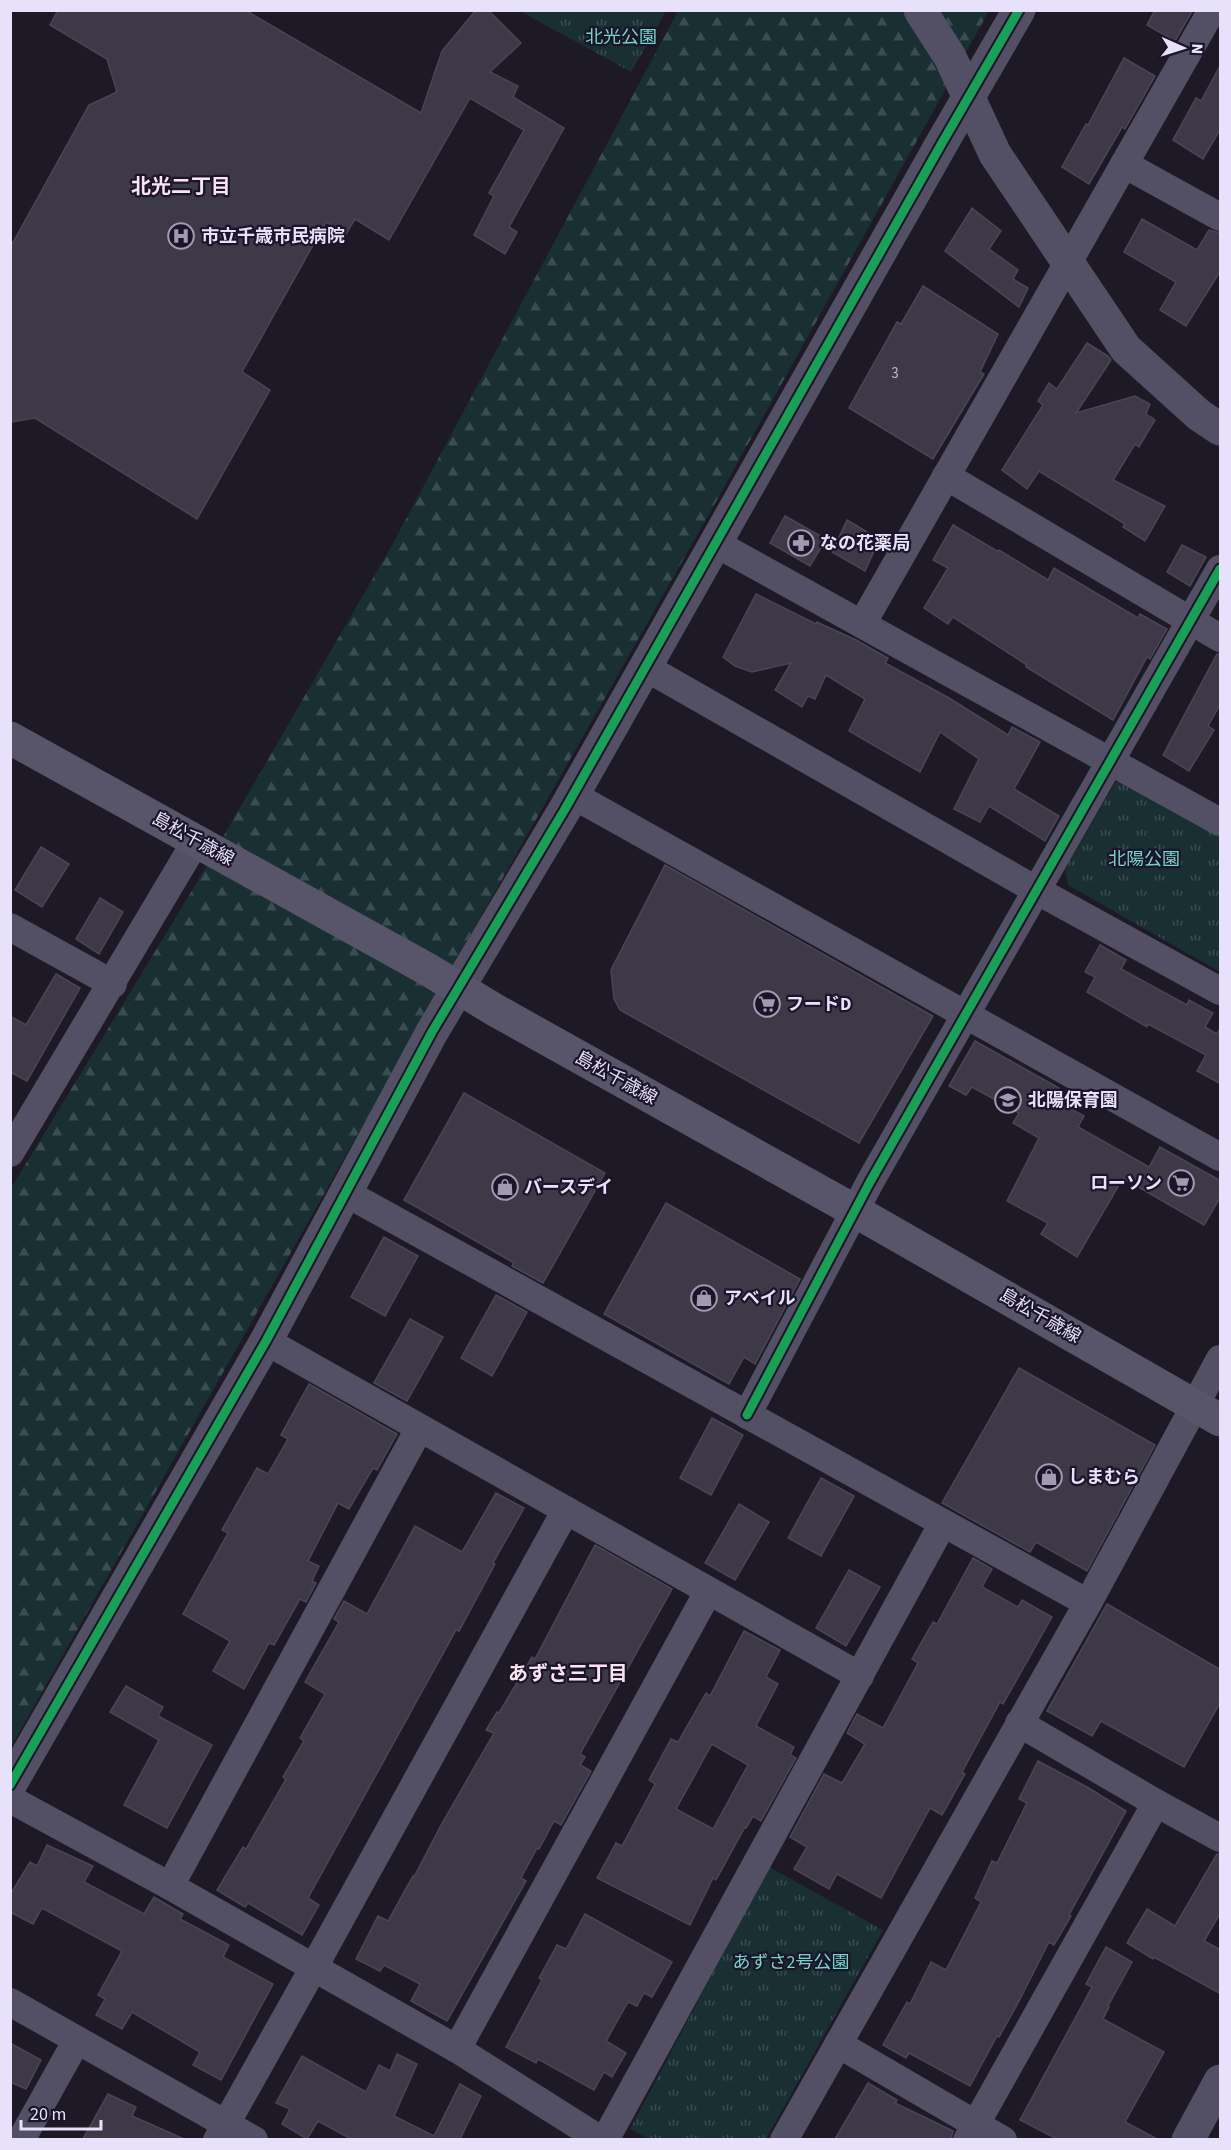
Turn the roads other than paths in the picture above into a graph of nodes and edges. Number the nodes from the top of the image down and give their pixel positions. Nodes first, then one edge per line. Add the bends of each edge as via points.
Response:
1 (920, 10) edge
2 (1019, 10) edge
3 (1212, 10) edge
4 (969, 99) junction
5 (1124, 164) junction
6 (1221, 217) edge
7 (1068, 263) junction
8 (1221, 429) edge
9 (946, 476) junction
10 (715, 543) junction
11 (1221, 569) edge
12 (1191, 621) junction
13 (862, 624) junction
14 (1221, 638) edge
15 (645, 667) junction
16 (10, 738) edge
17 (1111, 760) junction
18 (571, 794) junction
19 (1221, 822) edge
20 (196, 841) junction
21 (1036, 890) junction
22 (10, 927) edge
23 (113, 984) junction
24 (459, 988) junction
25 (1221, 992) edge
26 (965, 1014) junction
27 (10, 1153) edge
28 (1221, 1157) edge
29 (346, 1193) junction
30 (855, 1211) junction
31 (266, 1341) junction
32 (1221, 1359) edge
33 (1208, 1412) edge
34 (747, 1415) junction
35 (419, 1429) junction
36 (566, 1509) junction
37 (943, 1523) junction
38 (708, 1592) junction
39 (1088, 1603) junction
40 (860, 1676) junction
41 (1019, 1724) junction
42 (10, 1785) edge
43 (10, 1799) edge
44 (1156, 1803) junction
45 (1221, 1838) edge
46 (170, 1886) junction
47 (314, 1967) junction
48 (10, 2002) edge
49 (77, 2040) junction
50 (838, 2044) junction
51 (457, 2049) junction
52 (1221, 2081) edge
53 (221, 2131) edge
54 (971, 2132) edge
55 (21, 2139) edge
56 (254, 2139) edge
57 (603, 2139) edge
58 (784, 2139) edge
59 (1003, 2139) edge
60 (1188, 2139) edge

1 - 4 street via 950,57
2 - 4 street
3 - 5 street
4 - 7 street via 995,154
4 - 10 street
5 - 6 street
5 - 7 street
7 - 8 street via 1126,348 1199,415
7 - 9 street
9 - 12 street
9 - 13 street
10 - 13 street
10 - 15 street
11 - 12 street
12 - 14 street
12 - 17 street
13 - 17 street
15 - 18 street
15 - 21 street
16 - 20 main road, 島松千歳線
17 - 19 street
17 - 21 street
18 - 24 street
18 - 26 street
20 - 23 street
20 - 24 main road, 島松千歳線
21 - 25 street
21 - 26 street
22 - 23 street
23 - 27 street
24 - 29 street
24 - 30 main road, 島松千歳線
26 - 28 street
26 - 30 street
29 - 31 street
29 - 34 street
30 - 33 main road, 島松千歳線
30 - 34 street
31 - 35 street
31 - 42 street
32 - 33 street
33 - 39 street
34 - 37 street
35 - 36 street
35 - 46 street
36 - 38 street
36 - 47 street
37 - 39 street
37 - 40 street
38 - 40 street
38 - 51 street
39 - 41 street
40 - 57 street
41 - 44 street
41 - 50 street
43 - 46 street
44 - 45 street
44 - 54 street
46 - 47 street
47 - 51 street
47 - 53 street
48 - 49 street
49 - 53 street
49 - 55 street
50 - 54 street
50 - 58 street
51 - 57 street
52 - 60 street
53 - 56 street
54 - 59 street

